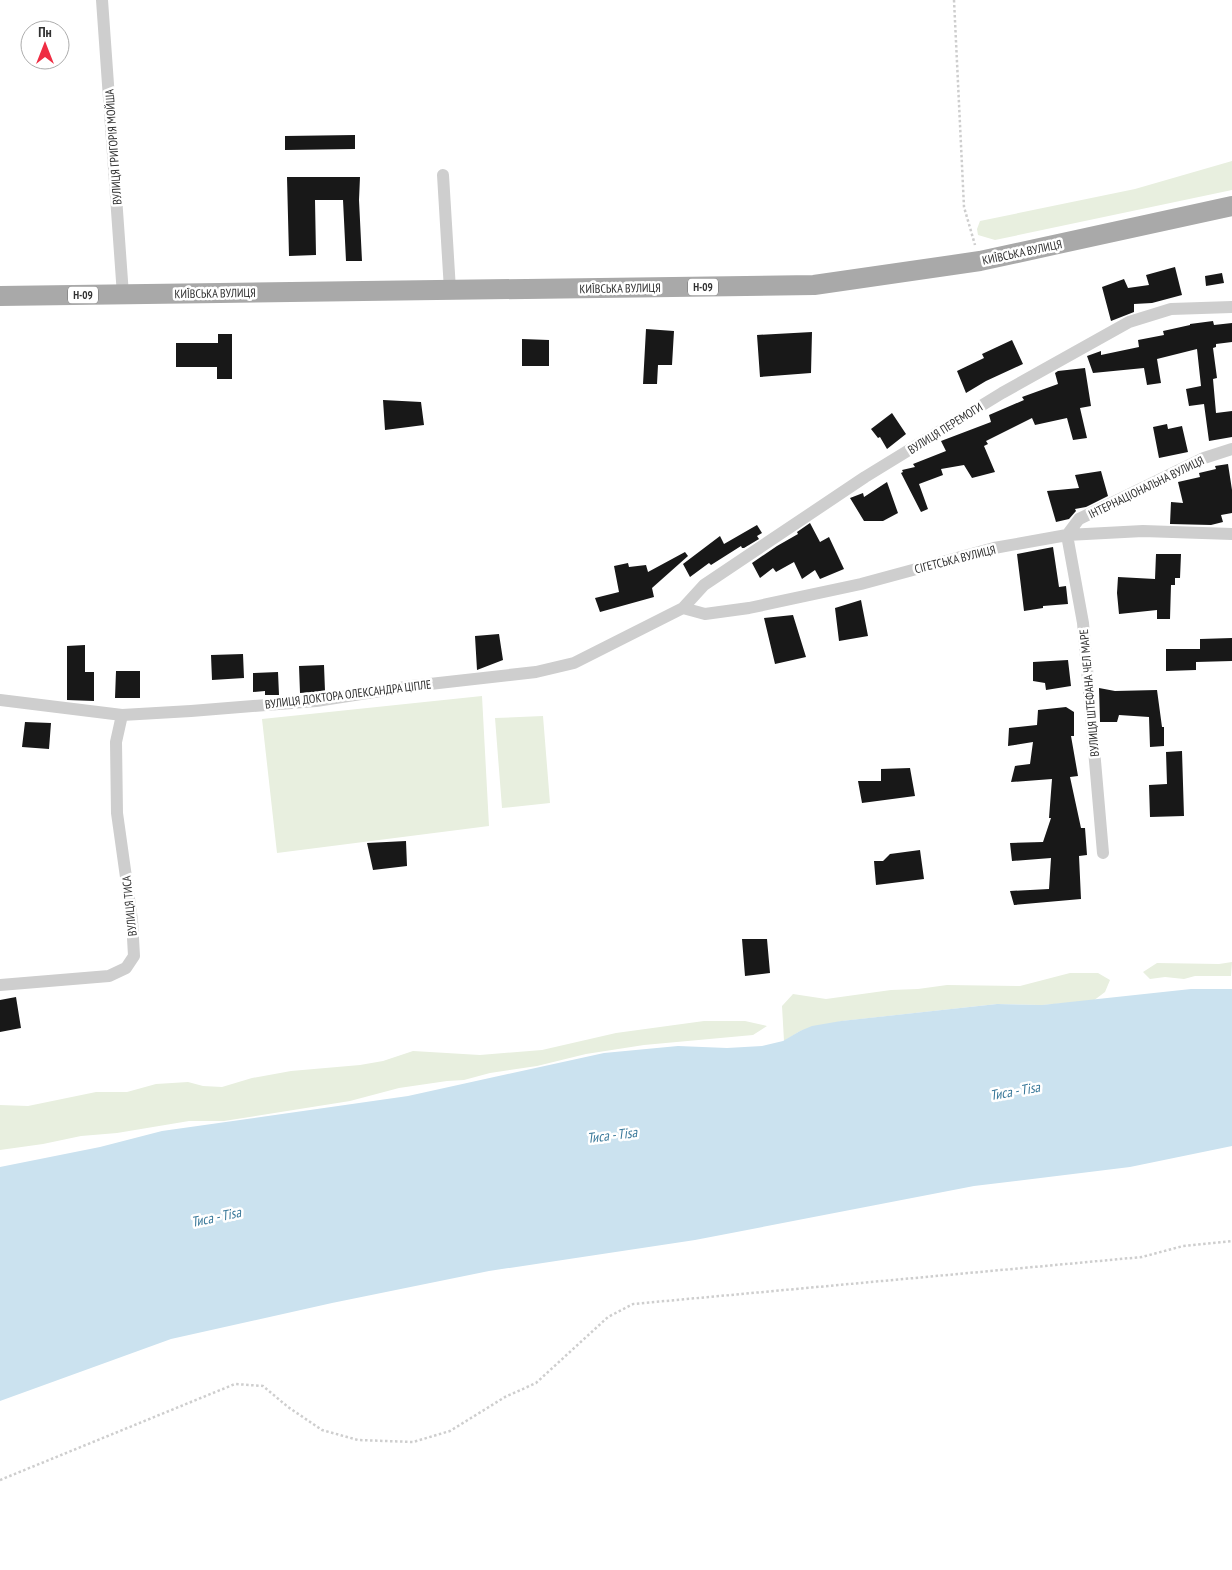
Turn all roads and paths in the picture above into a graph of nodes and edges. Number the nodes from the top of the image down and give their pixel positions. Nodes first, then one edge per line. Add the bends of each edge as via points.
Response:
1 (102, 0) edge
2 (954, 0) edge
3 (443, 175) dead end
4 (1232, 206) edge
5 (980, 261) junction
6 (450, 290) junction
7 (123, 295) junction
8 (0, 296) edge
9 (1232, 307) edge
10 (1232, 449) edge
11 (1232, 534) edge
12 (1067, 535) junction
13 (683, 608) junction
14 (0, 700) edge
15 (122, 715) junction
16 (1103, 853) dead end
17 (0, 985) edge
18 (1232, 1241) edge
19 (0, 1480) edge

1 - 7 street, ВУЛИЦЯ ГРИГОРІЯ МОЙША
2 - 5 path via 964,207
3 - 6 street
4 - 5 main road, КИЇВСЬКА ВУЛИЦЯ / Н-09
5 - 6 main road, КИЇВСЬКА ВУЛИЦЯ / Н-09 via 814,285
6 - 7 main road, КИЇВСЬКА ВУЛИЦЯ / Н-09
7 - 8 main road, КИЇВСЬКА ВУЛИЦЯ / Н-09
9 - 13 street, ВУЛИЦЯ ПЕРЕМОГИ via 1171,309 1129,322 1002,393 865,477 704,585
10 - 12 street, ІНТЕРНАЦІОНАЛЬНА ВУЛИЦЯ via 1204,458 1079,520
11 - 12 street, СІГЕТСЬКА ВУЛИЦЯ via 1143,531
12 - 13 street, СІГЕТСЬКА ВУЛИЦЯ via 994,548 861,584 750,608 705,614
12 - 16 street, ВУЛИЦЯ ШТЕФАНА ЧЕЛ МАРЕ via 1083,623
13 - 15 street, ВУЛИЦЯ ДОКТОРА ОЛЕКСАНДРА ЦІПЛЕ via 574,663 536,672 316,701
14 - 15 street, ВУЛИЦЯ ДОКТОРА ОЛЕКСАНДРА ЦІПЛЕ
15 - 17 street, ВУЛИЦЯ ТИСА via 116,742 118,813 134,956 126,968 109,976
18 - 19 path via 1184,1246 1142,1257 633,1304 608,1317 536,1383 505,1397 450,1432 413,1442 358,1440 322,1430 263,1386 235,1384

